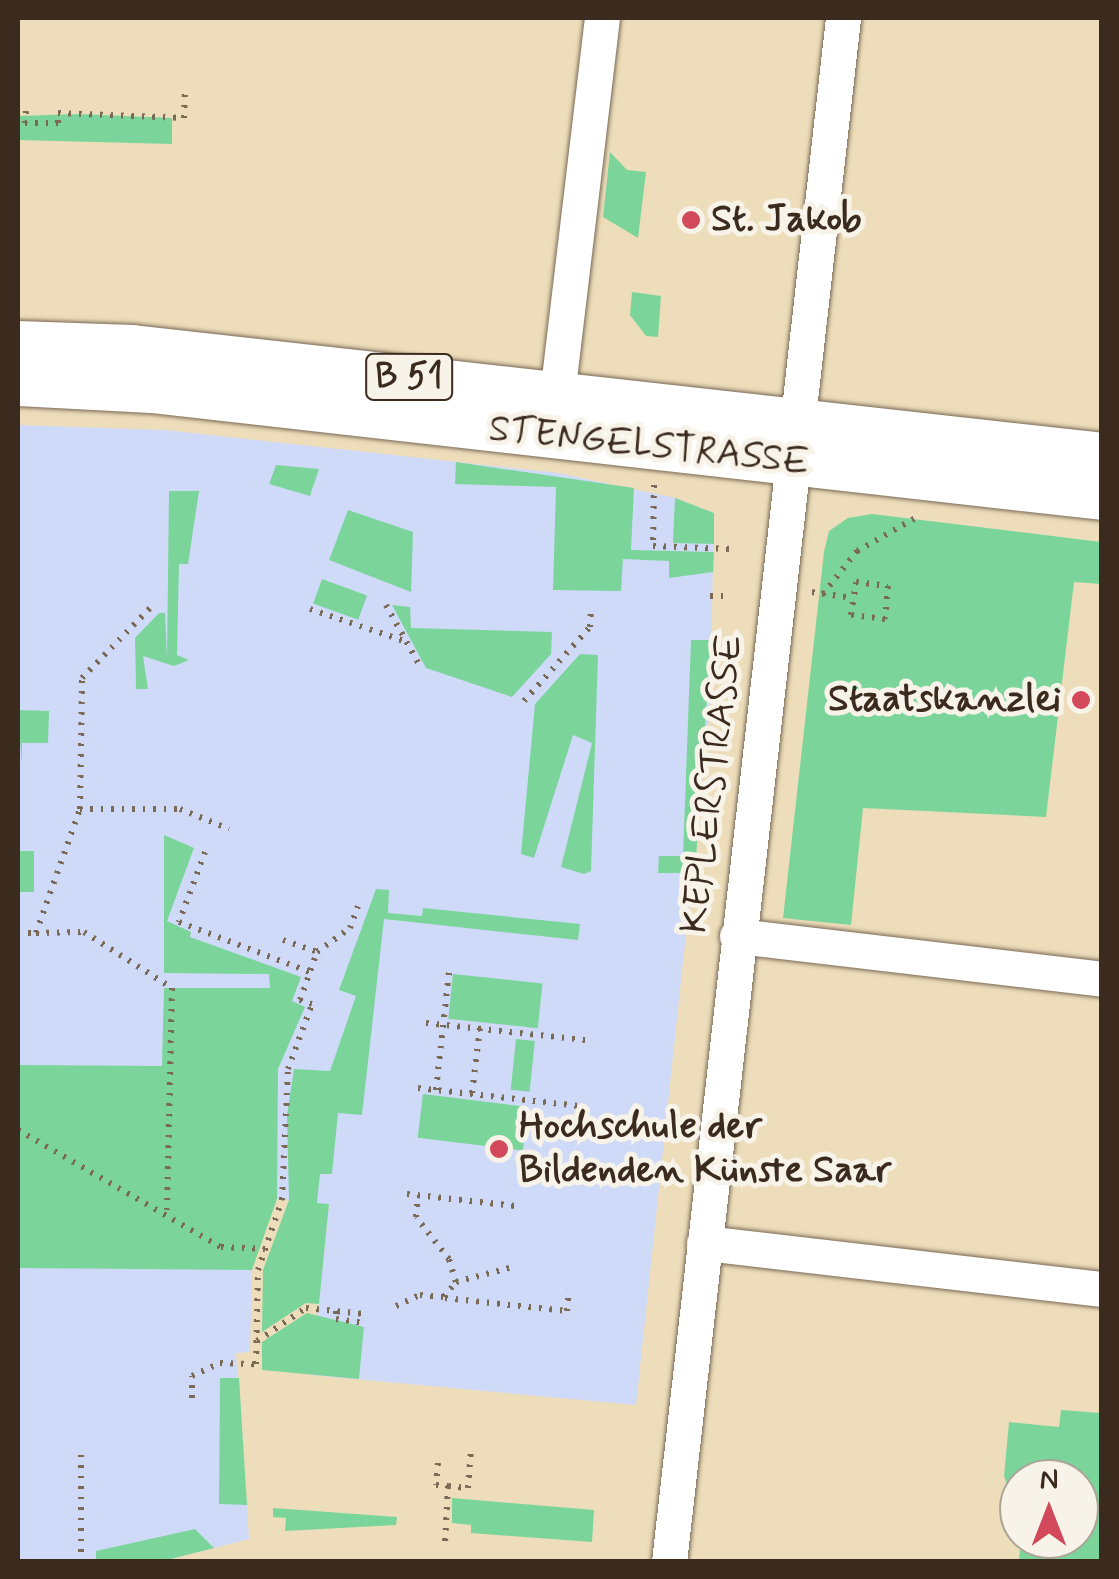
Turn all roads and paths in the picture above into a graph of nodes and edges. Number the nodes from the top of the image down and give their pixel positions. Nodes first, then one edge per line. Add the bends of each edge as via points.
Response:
1 (843, 18) edge
2 (601, 23) edge
3 (185, 90) dead end
4 (18, 111) edge
5 (18, 343) edge
6 (18, 383) edge
7 (558, 395) junction
8 (797, 442) junction
9 (1102, 455) edge
10 (655, 472) dead end
11 (1102, 497) edge
12 (927, 513) dead end
13 (730, 548) dead end
14 (812, 592) dead end
15 (823, 594) junction
16 (710, 596) dead end
17 (728, 596) dead end
18 (853, 598) junction
19 (386, 605) dead end
20 (591, 607) dead end
21 (150, 608) dead end
22 (310, 609) dead end
23 (406, 642) junction
24 (420, 666) dead end
25 (524, 700) dead end
26 (80, 809) junction
27 (229, 829) dead end
28 (205, 852) dead end
29 (358, 906) dead end
30 (18, 933) edge
31 (36, 933) junction
32 (737, 936) junction
33 (283, 940) dead end
34 (317, 952) junction
35 (310, 972) junction
36 (450, 972) dead end
37 (1102, 979) edge
38 (426, 1022) dead end
39 (444, 1024) junction
40 (480, 1028) junction
41 (586, 1040) dead end
42 (418, 1088) dead end
43 (436, 1090) junction
44 (472, 1093) junction
45 (579, 1106) dead end
46 (18, 1130) edge
47 (407, 1194) dead end
48 (418, 1196) junction
49 (515, 1206) dead end
50 (167, 1210) junction
51 (704, 1243) junction
52 (265, 1249) junction
53 (509, 1268) dead end
54 (456, 1282) junction
55 (1102, 1289) edge
56 (570, 1290) dead end
57 (444, 1298) junction
58 (396, 1306) dead end
59 (364, 1318) dead end
60 (256, 1341) junction
61 (192, 1398) dead end
62 (471, 1448) dead end
63 (81, 1450) dead end
64 (438, 1462) dead end
65 (448, 1486) junction
66 (445, 1544) dead end
67 (81, 1562) edge
68 (669, 1562) edge

1 - 8 street, KEPLERSTRASSE
2 - 7 street
3 - 4 path via 184,118 58,113 58,123 25,123 26,112
5 - 7 main road, STENGELSTRASSE / B 51 via 132,347
6 - 8 main road, STENGELSTRASSE / B 51
7 - 8 main road, STENGELSTRASSE / B 51
8 - 9 main road, STENGELSTRASSE / B 51
8 - 11 main road, STENGELSTRASSE / B 51
8 - 32 street, KEPLERSTRASSE
10 - 13 path via 653,546
12 - 15 path via 857,551
14 - 15 path
15 - 18 path
16 - 17 path
18 - 18 path via 852,614 885,618 888,586 856,582
19 - 23 path
20 - 25 path via 590,627
21 - 26 path via 82,678
22 - 23 path
23 - 24 path
26 - 27 path via 180,809
26 - 31 path
28 - 35 path via 179,922
29 - 34 path via 350,928
30 - 31 path
31 - 50 path via 84,932 172,988
32 - 37 street
32 - 51 street, KEPLERSTRASSE
33 - 34 path
34 - 35 path
35 - 52 path via 300,1000 312,1004 288,1069 282,1114 282,1200
36 - 39 path
38 - 39 path
39 - 40 path
39 - 43 path
40 - 41 path
40 - 44 path
42 - 43 path
43 - 44 path
44 - 45 path
46 - 50 path
47 - 48 path
48 - 49 path
48 - 54 path via 416,1217 449,1259
50 - 52 path via 221,1248
51 - 55 street
51 - 68 street, KEPLERSTRASSE
52 - 60 path
53 - 54 path
54 - 57 path
56 - 57 path via 567,1310
57 - 58 path via 420,1295
59 - 60 path via 306,1308
60 - 61 path via 256,1364 220,1364 192,1376
62 - 65 path via 468,1488
63 - 67 path
64 - 65 path via 436,1485
65 - 66 path

